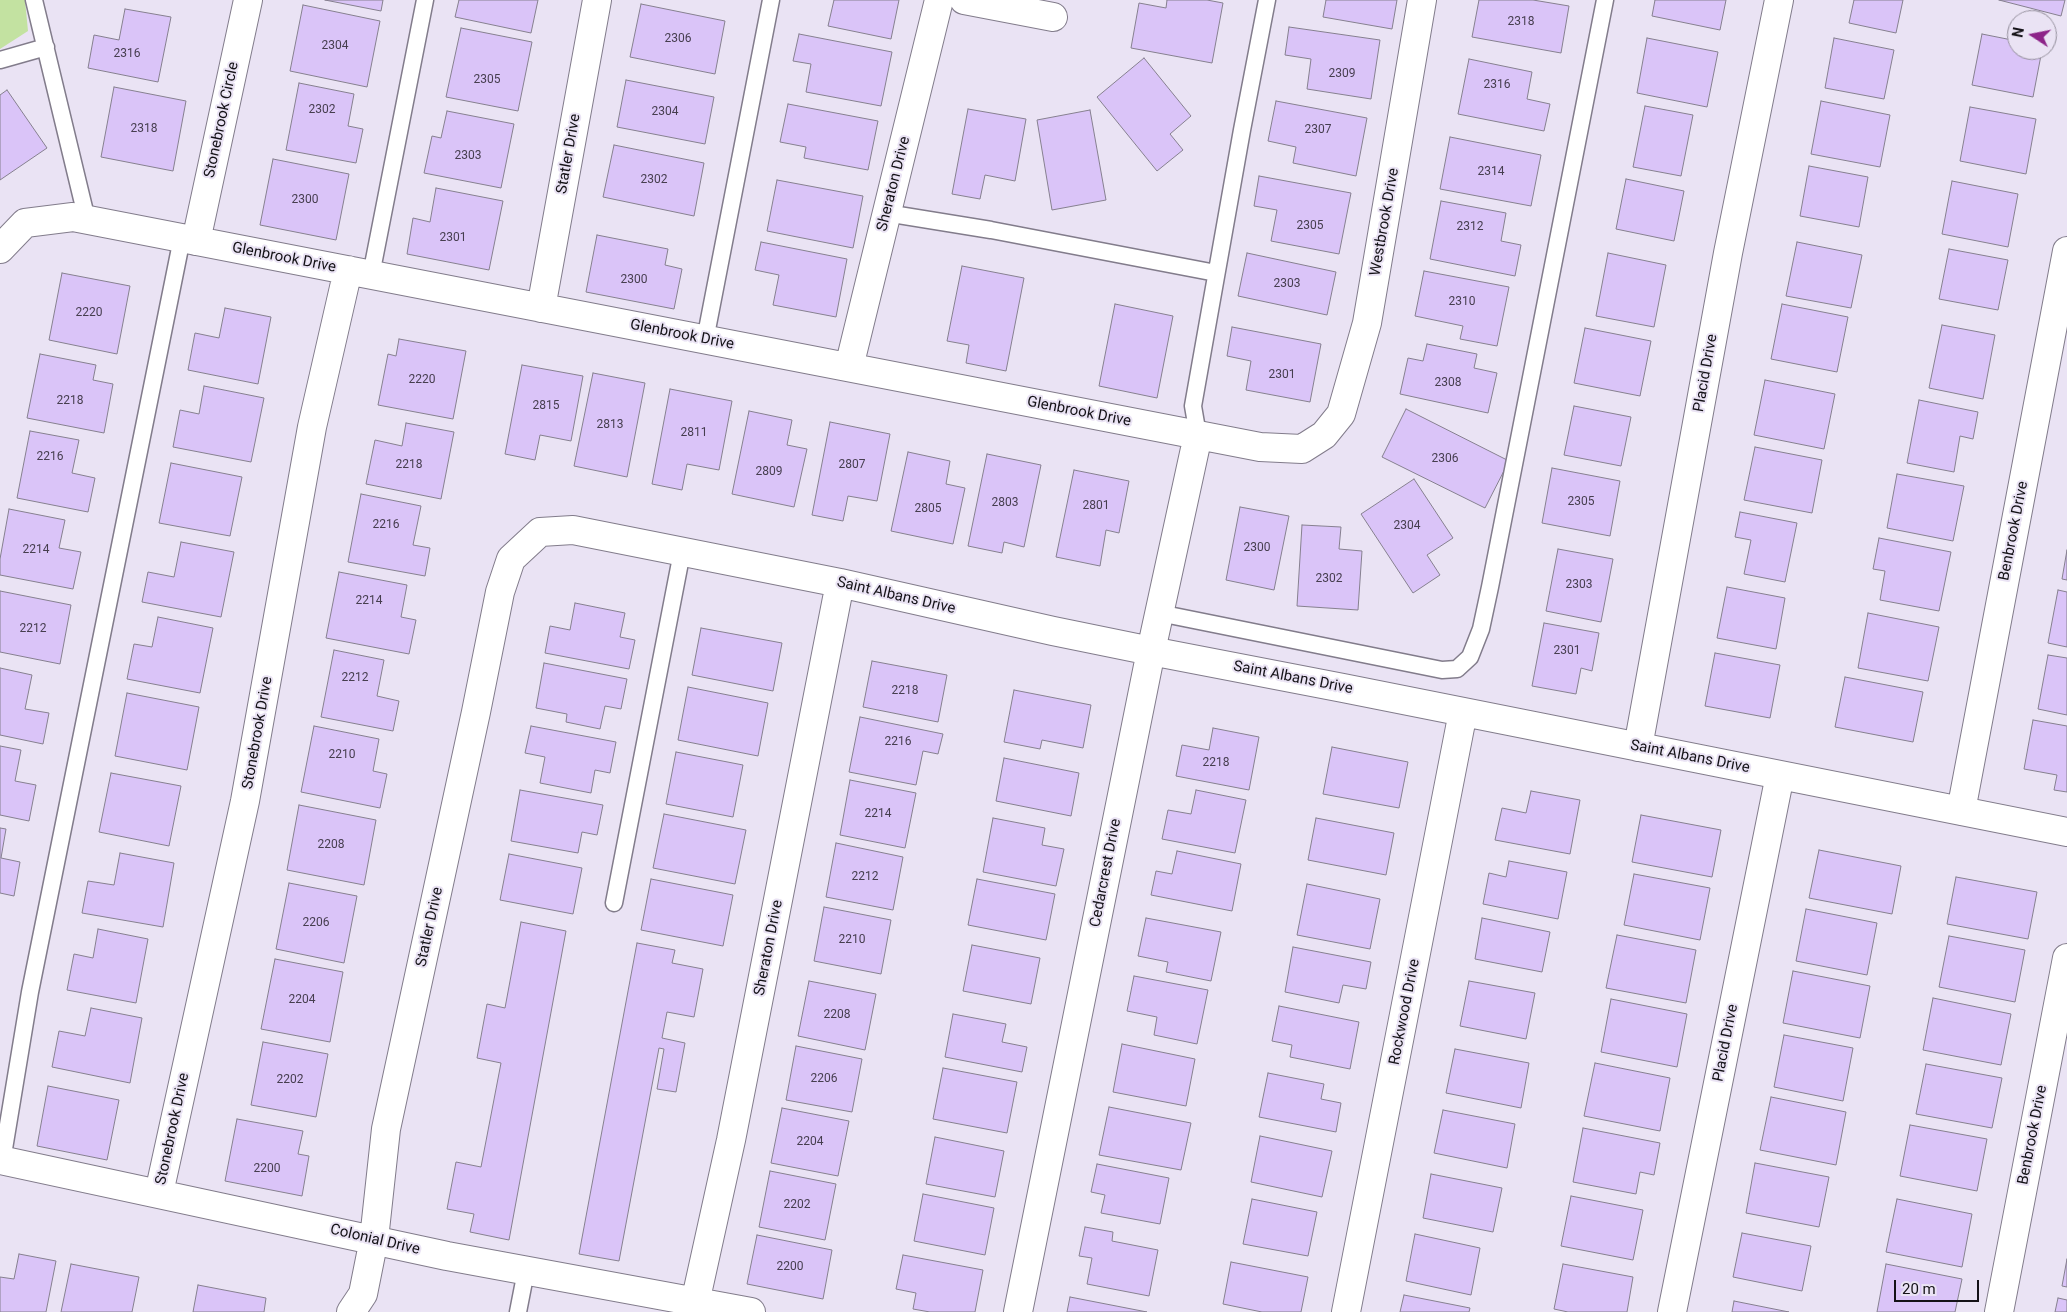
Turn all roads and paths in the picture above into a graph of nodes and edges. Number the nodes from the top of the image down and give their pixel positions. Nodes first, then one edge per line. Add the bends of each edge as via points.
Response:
1 (34, 0) edge
2 (248, 0) edge
3 (425, 0) edge
4 (597, 0) edge
5 (770, 0) edge
6 (938, 0) edge
7 (964, 0) edge
8 (1268, 0) edge
9 (1422, 0) edge
10 (1605, 0) edge
11 (1779, 0) edge
12 (1053, 17) dead end
13 (46, 47) junction
14 (0, 60) edge
15 (886, 213) junction
16 (87, 220) junction
17 (189, 239) junction
18 (0, 249) edge
19 (2067, 251) edge
20 (360, 272) junction
21 (1216, 273) junction
22 (541, 308) junction
23 (705, 340) junction
24 (849, 367) junction
25 (1198, 435) junction
26 (1324, 435) joint
27 (524, 546) joint
28 (682, 552) junction
29 (840, 583) junction
30 (1159, 613) junction
31 (1151, 651) junction
32 (1463, 712) junction
33 (1638, 747) junction
34 (1780, 775) junction
35 (1961, 811) junction
36 (2067, 832) edge
37 (614, 903) dead end
38 (2067, 958) edge
39 (1, 1160) edge
40 (158, 1194) junction
41 (374, 1239) junction
42 (526, 1271) junction
43 (694, 1307) edge
44 (351, 1312) edge
45 (518, 1312) edge
46 (752, 1312) edge
47 (1018, 1312) edge
48 (1346, 1312) edge
49 (1672, 1312) edge
50 (1999, 1312) edge

1 - 13 lane
2 - 17 street, Stonebrook Circle
3 - 20 lane
4 - 22 street, Statler Drive
5 - 23 lane
6 - 15 street, Sheraton Drive
7 - 12 street
8 - 21 lane
9 - 26 street, Westbrook Drive via 1367,324 1341,414
10 - 30 lane via 1485,612 1470,657 1457,669 1442,670
11 - 33 street, Placid Drive via 1726,263
13 - 14 lane
13 - 16 lane
15 - 21 lane
15 - 24 street, Sheraton Drive
16 - 17 street, Glenbrook Drive
16 - 18 street, Glenbrook Drive via 73,217 25,223
17 - 20 street, Glenbrook Drive
17 - 39 lane via 34,972
19 - 35 street, Benbrook Drive
20 - 22 street, Glenbrook Drive
20 - 40 street, Stonebrook Drive via 312,427 245,800
21 - 25 lane via 1193,406
22 - 23 street, Glenbrook Drive
23 - 24 street, Glenbrook Drive
24 - 25 street, Glenbrook Drive
25 - 26 street, Glenbrook Drive via 1260,447 1302,449
25 - 30 street, Cedarcrest Drive
27 - 28 street, Saint Albans Drive via 540,532 573,530
27 - 41 street, Statler Drive via 511,559 500,592 386,1129
28 - 29 street, Saint Albans Drive
28 - 37 lane
29 - 31 street, Saint Albans Drive
29 - 43 street, Sheraton Drive via 731,1140
30 - 31 street, Cedarcrest Drive
31 - 32 street, Saint Albans Drive
31 - 47 street, Cedarcrest Drive
32 - 33 street, Saint Albans Drive
32 - 48 street, Rockwood Drive
33 - 34 street, Saint Albans Drive
34 - 35 street, Saint Albans Drive
34 - 49 street, Placid Drive
35 - 36 street, Saint Albans Drive
38 - 50 street, Benbrook Drive
39 - 40 street, Colonial Drive
40 - 41 street, Colonial Drive
41 - 42 street, Colonial Drive
41 - 44 street, Statler Drive via 363,1294
42 - 43 street, Colonial Drive
42 - 45 lane
43 - 46 street, Colonial Drive

